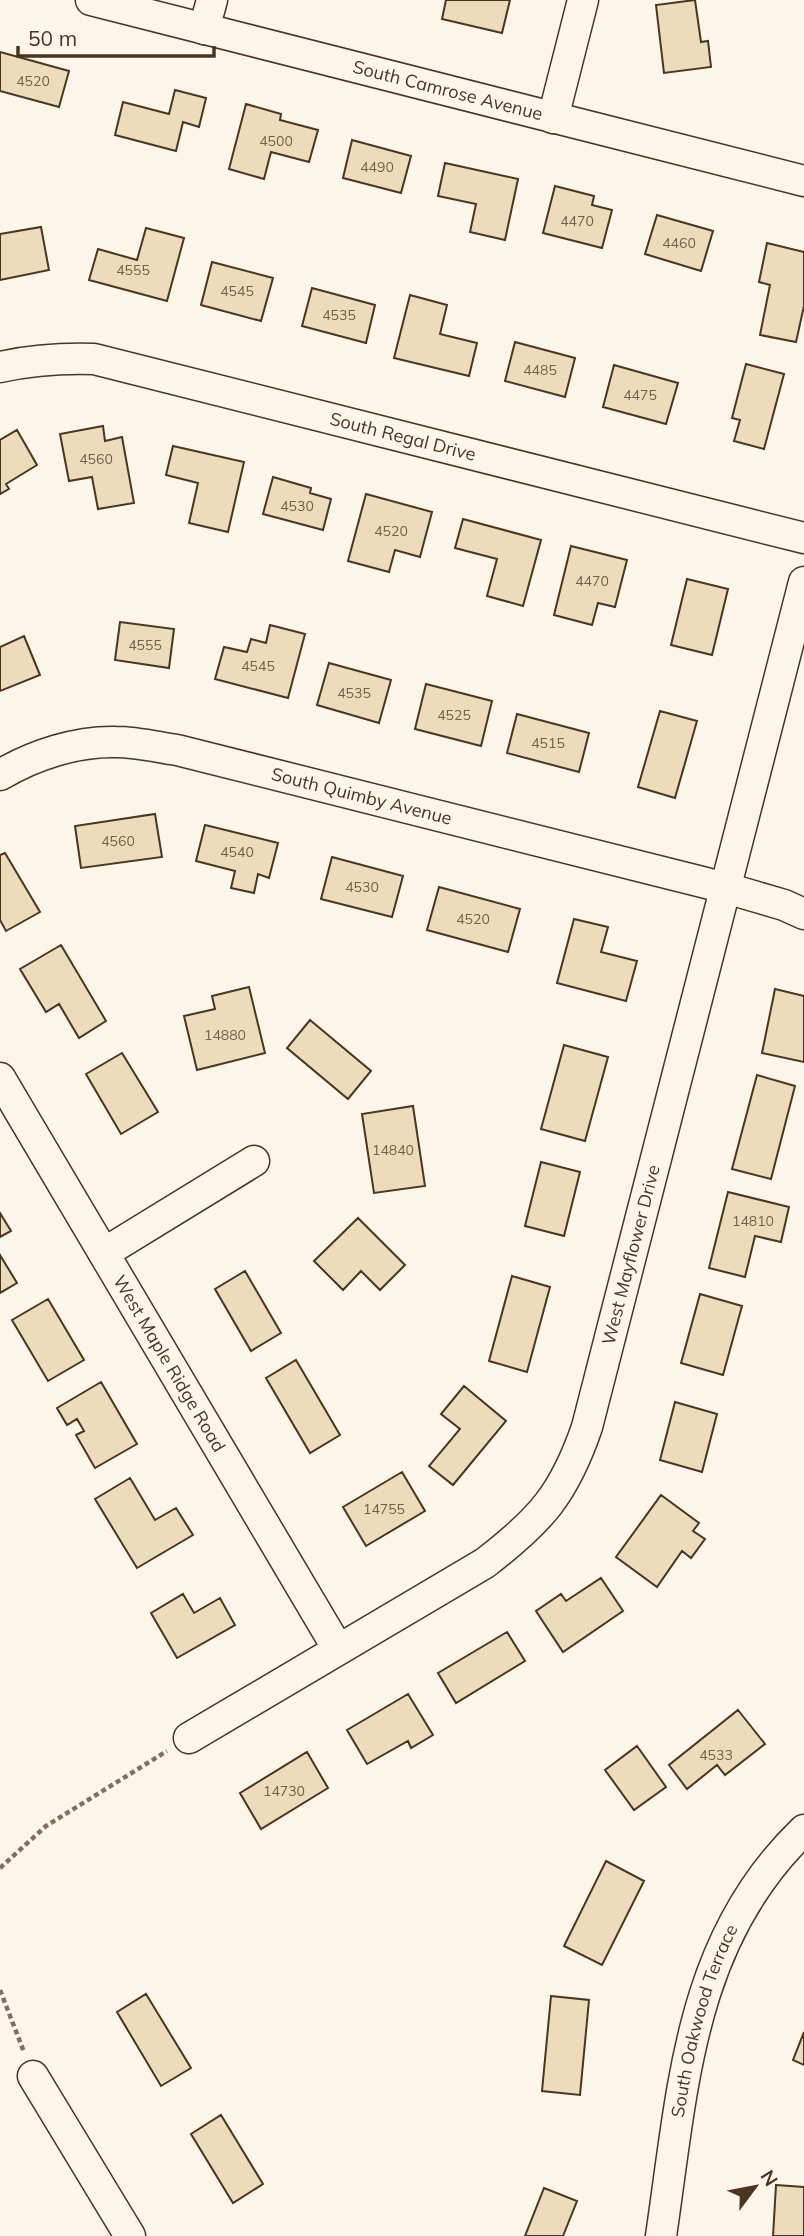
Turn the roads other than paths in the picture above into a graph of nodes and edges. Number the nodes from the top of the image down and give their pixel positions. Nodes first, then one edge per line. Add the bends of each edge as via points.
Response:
1 (91, 0) edge
2 (212, 0) edge
3 (583, 0) edge
4 (204, 29) junction
5 (553, 118) junction
6 (804, 181) edge
7 (0, 367) edge
8 (804, 538) edge
9 (804, 582) edge
10 (0, 775) edge
11 (726, 888) junction
12 (804, 914) edge
13 (0, 1078) edge
14 (254, 1161) dead end
15 (104, 1253) junction
16 (338, 1649) junction
17 (189, 1738) road end
18 (804, 1830) edge
19 (33, 2076) road end
20 (130, 2236) edge
21 (662, 2236) edge

1 - 4 street, South Camrose Avenue
2 - 4 street
3 - 5 street
4 - 5 street, South Camrose Avenue
5 - 6 street, South Camrose Avenue
7 - 8 street, South Regal Drive via 58,357 94,359
9 - 11 street, West Mayflower Drive
10 - 11 street, South Quimby Avenue via 32,759 103,742 177,750
11 - 12 street, South Quimby Avenue
11 - 16 street, West Mayflower Drive via 587,1427 564,1484 521,1535 485,1563
13 - 15 street, West Maple Ridge Road
14 - 15 street
15 - 16 street, West Maple Ridge Road
16 - 17 street, West Mayflower Drive
18 - 21 street, South Oakwood Terrace via 761,1878 739,1913 702,1997 688,2050
19 - 20 street

